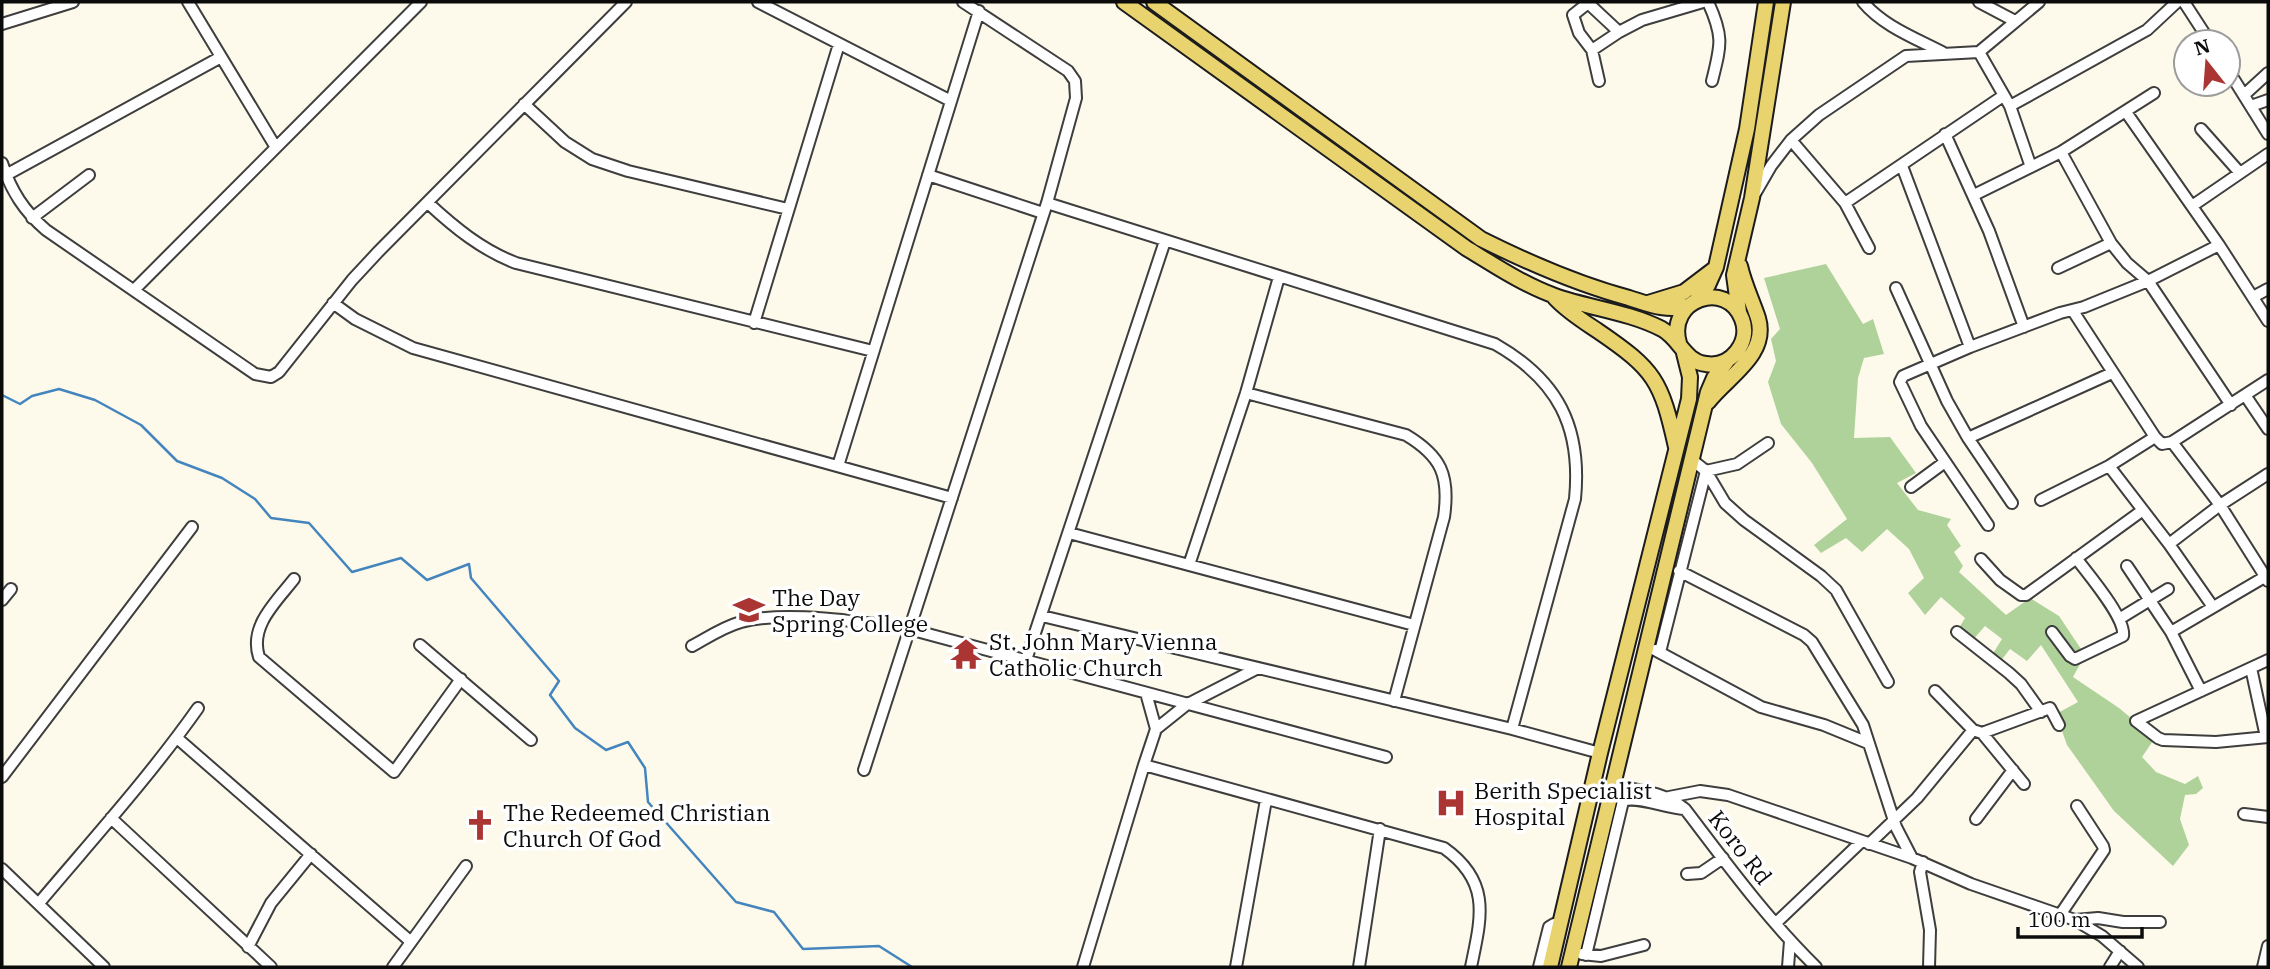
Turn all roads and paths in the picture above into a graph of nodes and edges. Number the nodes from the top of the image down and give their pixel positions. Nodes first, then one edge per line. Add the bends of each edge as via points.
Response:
1 (73, 2) edge
2 (188, 2) edge
3 (421, 2) edge
4 (626, 2) edge
5 (758, 2) edge
6 (963, 2) edge
7 (1124, 2) edge
8 (1154, 2) edge
9 (1589, 2) edge
10 (1706, 2) edge
11 (1766, 2) edge
12 (1783, 2) edge
13 (1863, 2) edge
14 (1979, 2) edge
15 (2039, 2) edge
16 (2177, 2) edge
17 (2184, 2) edge
18 (979, 11) junction
19 (2015, 21) junction
20 (2, 24) edge
21 (2201, 28) edge
22 (1619, 32) junction
23 (839, 44) junction
24 (1592, 50) junction
25 (1979, 52) junction
26 (1945, 54) junction
27 (221, 57) junction
28 (2268, 73) edge
29 (1599, 81) dead end
30 (1712, 82) dead end
31 (2242, 91) edge
32 (2154, 93) dead end
33 (2244, 94) junction
34 (2268, 100) edge
35 (951, 101) junction
36 (2006, 101) junction
37 (524, 104) junction
38 (2251, 106) junction
39 (2126, 112) junction
40 (2201, 130) dead end
41 (1945, 134) junction
42 (2268, 134) edge
43 (1791, 140) junction
44 (275, 146) junction
45 (2061, 152) junction
46 (2268, 154) edge
47 (2, 163) edge
48 (1902, 166) junction
49 (2031, 167) junction
50 (2240, 173) junction
51 (6, 175) junction
52 (928, 175) junction
53 (89, 176) dead end
54 (1974, 195) junction
55 (1752, 198) junction
56 (428, 203) junction
57 (1845, 203) junction
58 (2192, 206) junction
59 (1045, 208) junction
60 (788, 209) junction
61 (32, 218) junction
62 (1165, 241) junction
63 (2111, 243) junction
64 (2219, 244) junction
65 (1869, 248) dead end
66 (1739, 259) junction
67 (1716, 267) junction
68 (2058, 268) dead end
69 (1279, 277) junction
70 (2148, 281) junction
71 (1896, 288) dead end
72 (2268, 289) edge
73 (134, 290) junction
74 (1552, 295) junction
75 (2253, 297) junction
76 (334, 303) junction
77 (1645, 303) junction
78 (1691, 304) junction
79 (2073, 311) junction
80 (1739, 312) junction
81 (2268, 321) edge
82 (754, 323) junction
83 (2024, 327) junction
84 (1970, 347) junction
85 (1681, 348) junction
86 (873, 351) junction
87 (1729, 359) junction
88 (1929, 364) junction
89 (2112, 373) junction
90 (2268, 380) edge
91 (1246, 393) junction
92 (2245, 395) junction
93 (2231, 405) junction
94 (1703, 409) junction
95 (2268, 429) edge
96 (2155, 437) junction
97 (1968, 438) junction
98 (2172, 442) junction
99 (1768, 443) dead end
100 (1676, 448) junction
101 (1692, 460) junction
102 (1945, 462) junction
103 (838, 466) junction
104 (2109, 466) junction
105 (1706, 471) junction
106 (2268, 474) edge
107 (1911, 487) dead end
108 (951, 498) junction
109 (2041, 500) dead end
110 (2012, 503) dead end
111 (2220, 506) junction
112 (2143, 510) junction
113 (1988, 525) dead end
114 (192, 527) dead end
115 (1069, 533) junction
116 (2169, 544) junction
117 (2076, 558) junction
118 (1981, 559) dead end
119 (1189, 565) junction
120 (2127, 566) dead end
121 (1679, 571) junction
122 (2267, 577) edge
123 (294, 579) dead end
124 (11, 589) dead end
125 (2168, 589) dead end
126 (2150, 599) junction
127 (2, 600) edge
128 (2213, 607) junction
129 (1042, 616) junction
130 (2119, 619) junction
131 (1414, 625) junction
132 (909, 629) junction
133 (1957, 632) dead end
134 (2052, 632) dead end
135 (2171, 632) junction
136 (420, 645) dead end
137 (692, 646) dead end
138 (1646, 648) junction
139 (1660, 652) junction
140 (1026, 660) junction
141 (2268, 660) edge
142 (1258, 668) junction
143 (2251, 668) junction
144 (461, 679) junction
145 (1888, 682) dead end
146 (1935, 691) dead end
147 (2201, 691) junction
148 (1146, 694) junction
149 (1394, 701) junction
150 (1186, 705) junction
151 (198, 708) dead end
152 (2041, 712) junction
153 (2059, 724) dead end
154 (1156, 729) junction
155 (1512, 729) junction
156 (1978, 731) junction
157 (2267, 737) edge
158 (177, 738) junction
159 (531, 740) dead end
160 (1868, 743) junction
161 (1600, 753) junction
162 (1386, 757) dead end
163 (1144, 765) junction
164 (863, 770) dead end
165 (2013, 770) junction
166 (2, 777) edge
167 (2024, 784) dead end
168 (1612, 785) junction
169 (1669, 797) junction
170 (1266, 800) junction
171 (2077, 806) dead end
172 (1685, 809) junction
173 (2244, 814) dead end
174 (2268, 817) edge
175 (111, 818) junction
176 (1976, 819) dead end
177 (1610, 820) junction
178 (1895, 821) junction
179 (1380, 829) junction
180 (1865, 843) junction
181 (311, 854) junction
182 (1723, 858) junction
183 (1918, 860) junction
184 (466, 866) dead end
185 (2, 869) edge
186 (1687, 874) dead end
187 (39, 903) junction
188 (2060, 915) junction
189 (2075, 920) junction
190 (2160, 922) dead end
191 (1776, 923) junction
192 (1559, 925) junction
193 (410, 941) junction
194 (1790, 941) junction
195 (1644, 945) dead end
196 (248, 947) junction
197 (2120, 951) junction
198 (2268, 951) edge
199 (1575, 958) edge
200 (104, 967) edge
201 (271, 967) edge
202 (393, 967) edge
203 (1083, 967) edge
204 (1236, 967) edge
205 (1359, 967) edge
206 (1471, 967) edge
207 (1539, 967) edge
208 (1550, 967) edge
209 (1788, 967) edge
210 (1816, 967) edge
211 (1929, 967) edge
212 (2110, 967) edge
213 (2138, 967) edge
214 (2263, 967) edge

1 - 20 street
2 - 27 street
3 - 44 street
4 - 37 street
5 - 23 street
6 - 18 street
7 - 74 main road via 1466,248
8 - 77 main road via 1481,239 1596,290
9 - 22 street
9 - 24 street via 1573,15 1578,33
10 - 22 street via 1642,20
10 - 30 street via 1717,21 1721,46
11 - 67 main road via 1747,129
12 - 55 main road
13 - 26 street via 1891,26
14 - 19 street
15 - 19 street
16 - 36 street via 2147,30
17 - 21 street
18 - 35 street
18 - 59 street via 1068,71 1074,81 1074,109
19 - 25 street
22 - 24 street
23 - 35 street
23 - 60 street
24 - 29 street
25 - 26 street
25 - 36 street
26 - 43 street via 1906,55
27 - 44 street
27 - 51 street
28 - 33 street
31 - 33 street
32 - 39 street
33 - 38 street
34 - 38 street
35 - 52 street
36 - 41 street
36 - 49 street
37 - 56 street
37 - 60 street via 565,142 592,159
38 - 42 street
39 - 45 street
39 - 58 street
40 - 50 street
41 - 48 street
41 - 54 street
43 - 55 street
43 - 57 street
44 - 73 street
45 - 49 street
45 - 63 street
46 - 50 street
47 - 51 street
48 - 57 street
48 - 84 street
49 - 54 street
50 - 58 street
51 - 61 street
52 - 59 street
52 - 86 street
53 - 61 street
54 - 83 street
55 - 66 main road
56 - 76 street
56 - 82 street via 485,249 516,263
57 - 65 street
58 - 64 street
59 - 62 street
59 - 108 street
60 - 82 street
61 - 73 street
62 - 69 street
62 - 115 street
63 - 68 street
63 - 70 street
64 - 70 street
64 - 75 street
66 - 80 main road via 1734,281
66 - 94 main road via 1759,325 1757,342 1747,362
67 - 77 main road via 1684,292
67 - 78 main road
69 - 91 street
69 - 155 street via 1495,344 1535,373 1565,415 1577,471 1574,499
70 - 79 street
70 - 93 street
71 - 88 street
72 - 75 street
73 - 76 street via 263,377 279,372
74 - 85 main road via 1653,326
74 - 100 main road via 1650,372
75 - 81 street
76 - 103 street via 355,319 413,348
77 - 78 main road via 1670,309
78 - 80 main road via 1704,298 1724,300
78 - 85 main road via 1677,323
79 - 83 street
79 - 89 street
80 - 87 main road via 1744,338
82 - 86 street
83 - 84 street
84 - 88 street
85 - 87 main road via 1706,364
85 - 100 main road via 1691,388
86 - 103 street
87 - 94 main road via 1710,385
88 - 97 street
88 - 102 street via 1903,376 1900,382
89 - 96 street
89 - 97 street
90 - 92 street
91 - 119 street
91 - 131 street via 1406,435 1437,459 1447,488 1444,517
92 - 93 street
92 - 95 street
93 - 98 street
94 - 101 main road
96 - 98 street via 2162,444
96 - 104 street
97 - 110 street
98 - 111 street
99 - 105 street via 1737,464
100 - 161 main road
101 - 105 street
101 - 138 main road
102 - 107 street
102 - 113 street
103 - 108 street
104 - 109 street
104 - 112 street
105 - 121 street
105 - 145 street via 1725,503 1836,590
106 - 111 street
108 - 132 street
111 - 116 street
111 - 122 street
112 - 116 street
112 - 117 street
114 - 166 street
115 - 119 street
115 - 129 street
116 - 128 street
117 - 118 street via 2024,596 2000,580
117 - 130 street
119 - 131 street
120 - 126 street
121 - 139 street
121 - 160 street via 1808,638 1863,725
122 - 128 street
123 - 144 street via 262,621 255,643 260,657 394,772
124 - 127 street
125 - 126 street
126 - 130 street
126 - 135 street
128 - 135 street
129 - 140 street
129 - 142 street
130 - 134 street via 2123,636 2075,659
131 - 149 street
132 - 137 street via 838,620 764,619 741,622
132 - 140 street
132 - 164 street
133 - 152 street via 2021,684
135 - 147 street
136 - 144 street
138 - 139 street
138 - 168 main road
139 - 160 street via 1761,707
140 - 148 street
141 - 143 street
142 - 149 street
142 - 150 street
143 - 147 street
143 - 157 street
144 - 159 street
146 - 156 street
147 - 157 street via 2136,721 2163,740 2216,743
148 - 150 street
148 - 154 street
149 - 155 street
150 - 154 street
150 - 162 street
151 - 158 street
152 - 153 street via 2050,708
152 - 156 street
154 - 163 street
155 - 161 street
156 - 165 street
156 - 178 street
158 - 175 street
158 - 181 street
160 - 178 street
161 - 192 main road
163 - 170 street
163 - 203 street
165 - 167 street
165 - 176 street
168 - 169 street, Koro Rd
168 - 177 main road
169 - 172 street, Koro Rd
169 - 180 street via 1700,791 1728,795
170 - 179 street
170 - 204 street
171 - 188 street via 2104,850
172 - 177 street via 1628,799
172 - 182 street, Koro Rd
173 - 174 street
175 - 187 street
175 - 196 street
177 - 199 main road
178 - 180 street
178 - 183 street
179 - 205 street
179 - 206 street via 1444,848 1466,869 1475,884 1481,918
180 - 183 street
180 - 191 street
181 - 193 street
181 - 196 street via 271,903
182 - 186 street via 1701,873
182 - 191 street, Koro Rd
183 - 188 street
183 - 211 street via 1930,930
184 - 193 street
185 - 187 street
187 - 200 street
188 - 189 street
189 - 190 street
189 - 197 street
191 - 194 street, Koro Rd
192 - 207 street via 1549,927
192 - 208 main road
193 - 202 street
194 - 209 street
194 - 210 street, Koro Rd
195 - 199 street
196 - 201 street
197 - 212 street
197 - 213 street
198 - 214 street

